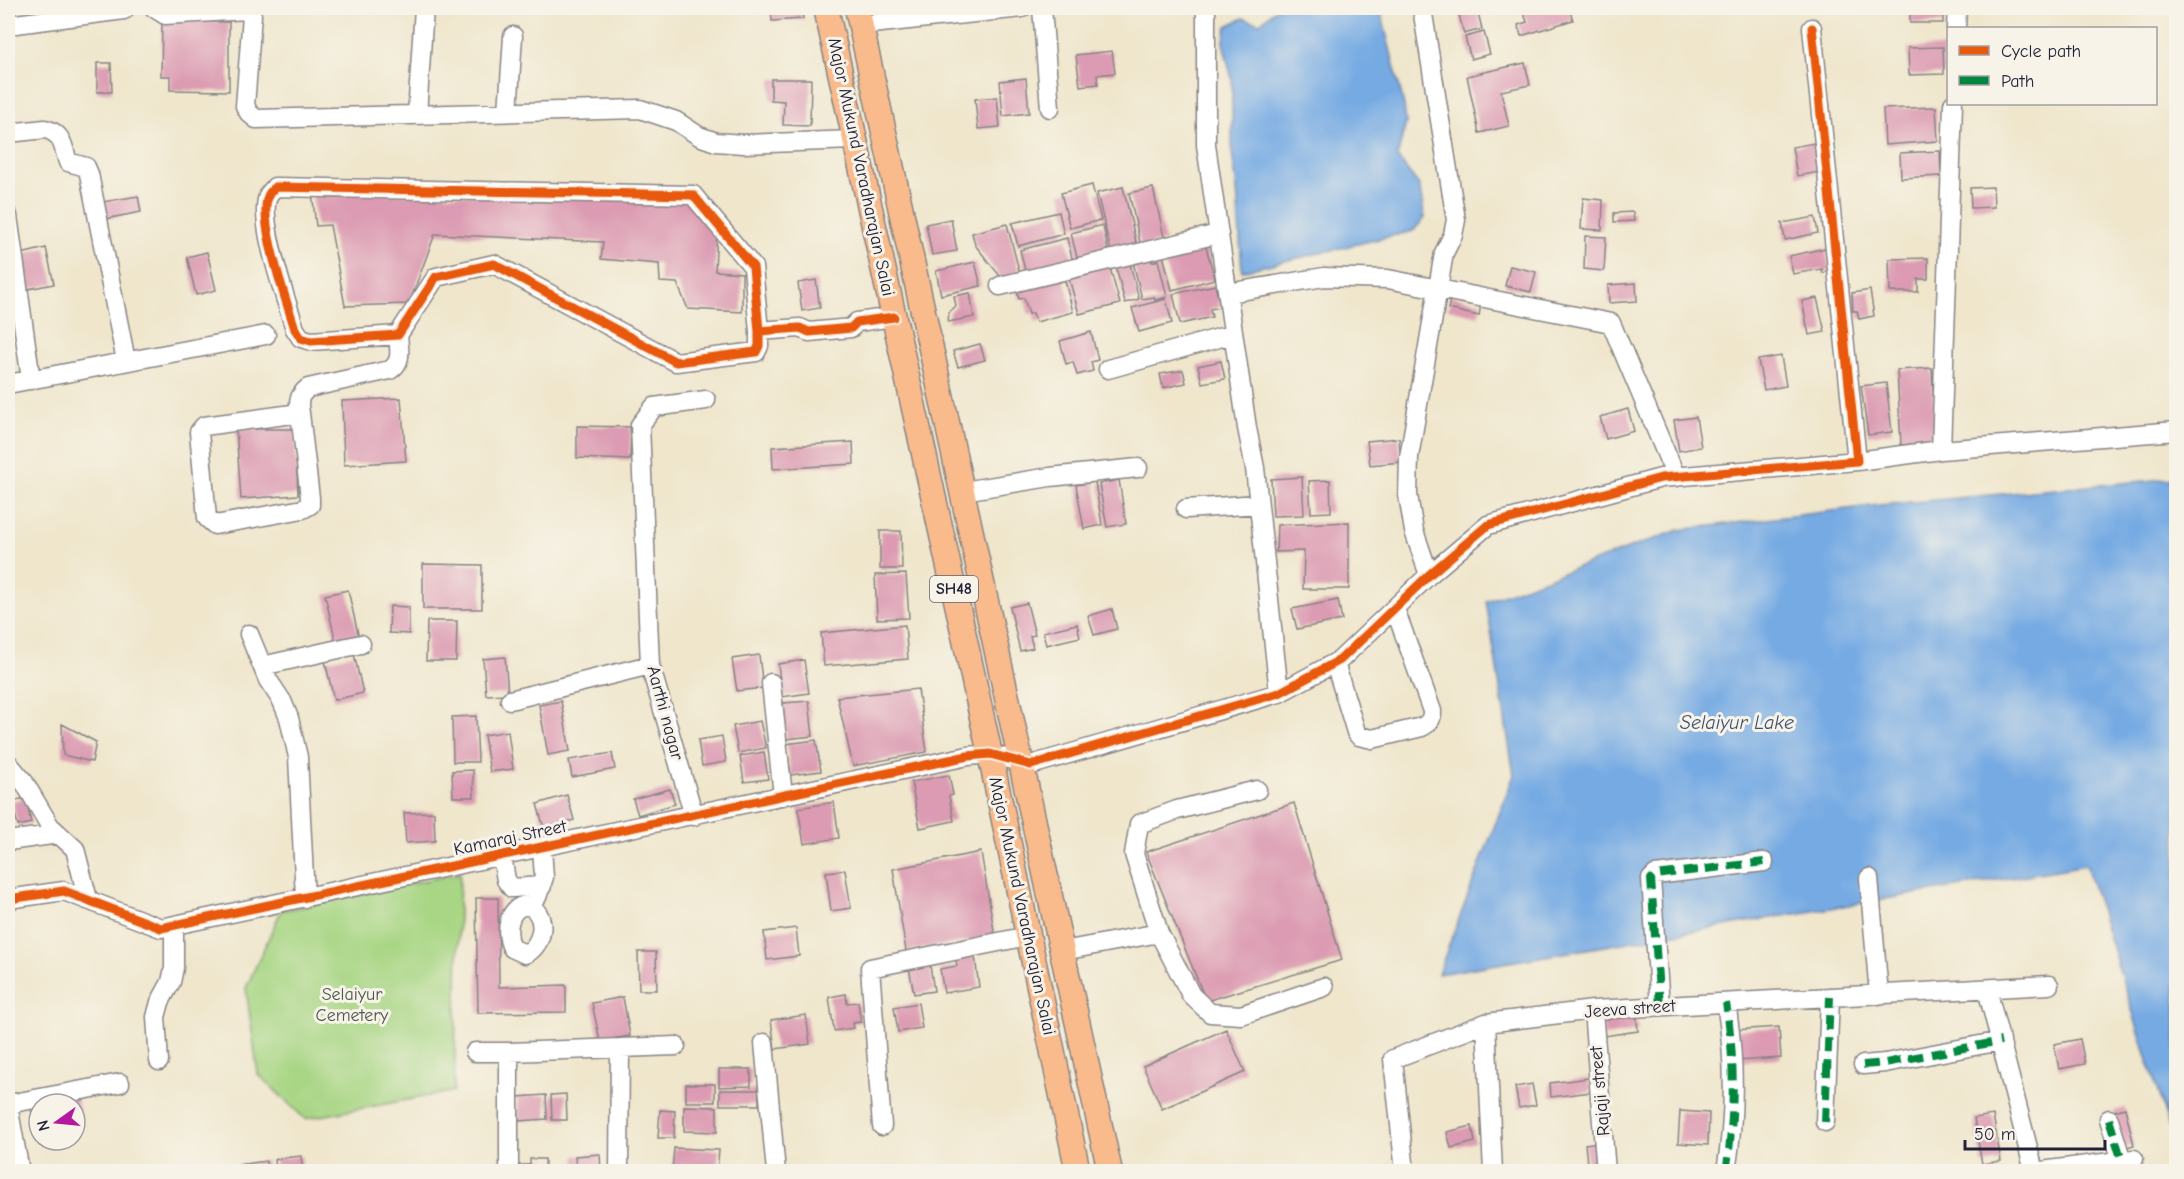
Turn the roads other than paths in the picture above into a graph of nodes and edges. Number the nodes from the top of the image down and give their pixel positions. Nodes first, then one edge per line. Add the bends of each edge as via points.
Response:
1 (128, 8) edge
2 (154, 8) edge
3 (424, 8) edge
4 (826, 8) edge
5 (1023, 8) edge
6 (1042, 8) edge
7 (1206, 8) edge
8 (1422, 8) edge
9 (1957, 8) edge
10 (859, 16) edge
11 (9, 19) edge
12 (1956, 27) edge
13 (1812, 28) dead end
14 (513, 36) dead end
15 (1953, 105) edge
16 (1050, 108) dead end
17 (508, 112) junction
18 (417, 115) junction
19 (8, 132) edge
20 (855, 140) junction
21 (8, 216) edge
22 (1218, 234) junction
23 (10, 258) edge
24 (1000, 286) dead end
25 (1438, 288) junction
26 (1227, 293) junction
27 (894, 317) junction
28 (759, 331) junction
29 (266, 334) dead end
30 (1233, 334) junction
31 (398, 335) junction
32 (126, 361) junction
33 (1108, 369) dead end
34 (30, 380) junction
35 (8, 384) edge
36 (706, 400) dead end
37 (300, 413) junction
38 (2176, 431) edge
39 (1941, 450) junction
40 (1857, 460) junction
41 (1138, 468) dead end
42 (1676, 477) junction
43 (963, 490) junction
44 (1258, 504) junction
45 (1186, 509) dead end
46 (1426, 579) junction
47 (1395, 609) junction
48 (249, 634) dead end
49 (361, 644) dead end
50 (1335, 663) junction
51 (650, 665) junction
52 (262, 666) junction
53 (771, 683) dead end
54 (1279, 693) junction
55 (510, 700) dead end
56 (990, 754) junction
57 (8, 763) edge
58 (1023, 764) junction
59 (1257, 790) dead end
60 (783, 796) junction
61 (694, 816) junction
62 (58, 834) junction
63 (8, 841) edge
64 (542, 848) junction
65 (502, 856) junction
66 (1764, 862) dead end
67 (1869, 878) dead end
68 (542, 886) junction
69 (304, 898) junction
70 (8, 899) edge
71 (88, 899) junction
72 (531, 906) dead end
73 (174, 926) junction
74 (1159, 933) junction
75 (1028, 936) junction
76 (1063, 951) junction
77 (2049, 985) dead end
78 (1323, 987) dead end
79 (1987, 989) junction
80 (1879, 995) junction
81 (1830, 997) junction
82 (1726, 1003) junction
83 (1660, 1006) junction
84 (1593, 1010) junction
85 (1486, 1023) junction
86 (2001, 1041) junction
87 (764, 1043) dead end
88 (676, 1046) dead end
89 (620, 1048) junction
90 (475, 1052) dead end
91 (509, 1052) junction
92 (159, 1061) dead end
93 (1863, 1065) dead end
94 (120, 1083) dead end
95 (8, 1109) edge
96 (2109, 1119) dead end
97 (1825, 1122) dead end
98 (882, 1126) dead end
99 (509, 1165) dead end
100 (20, 1172) edge
101 (620, 1172) edge
102 (776, 1172) edge
103 (1078, 1172) edge
104 (1110, 1172) edge
105 (1405, 1172) edge
106 (1493, 1172) edge
107 (1606, 1172) edge
108 (1726, 1172) edge
109 (2034, 1172) edge

1 - 11 street
2 - 18 street via 165,15 247,10 252,15 245,106 256,119
3 - 18 street
4 - 20 main road, Major Mukund Varadharajan Salai / SH48
5 - 10 street
6 - 16 street
7 - 22 street via 1206,145
8 - 25 street via 1456,219 1444,253
9 - 12 street
10 - 43 main road, Major Mukund Varadharajan Salai / SH48
13 - 40 street
14 - 17 street
15 - 39 street
17 - 18 street
17 - 20 street via 640,109 676,121 716,142
19 - 32 street via 51,130 64,143 68,162 86,167
20 - 27 main road, Major Mukund Varadharajan Salai / SH48
21 - 23 street
22 - 24 street
22 - 26 street
23 - 34 street
25 - 26 street via 1388,279 1324,277
25 - 42 street via 1611,323
25 - 46 street via 1409,457 1408,495
26 - 30 street
27 - 28 street via 857,322 848,317 806,321 800,328
27 - 56 main road, Major Mukund Varadharajan Salai / SH48
28 - 31 street via 756,352 676,362 495,264 436,278
28 - 31 street via 753,267 693,195 275,187 266,204 269,244 301,338 311,341
29 - 32 street
30 - 33 street
30 - 44 street
31 - 37 street via 397,366 308,388 298,401
32 - 34 street
34 - 35 street
36 - 51 street, Aarthi nagar via 654,407 640,424
37 - 37 street via 310,505 215,525 207,518 199,432 204,426
38 - 39 street
39 - 40 street
40 - 42 street
41 - 43 street
42 - 46 street via 1488,525
43 - 58 main road, Major Mukund Varadharajan Salai / SH48
44 - 45 street
44 - 54 street
46 - 47 street
47 - 50 street
47 - 50 street via 1432,711 1428,724 1372,739 1359,736
48 - 52 street
49 - 52 street
50 - 54 street
51 - 55 street
51 - 61 street, Aarthi nagar
52 - 69 street via 289,718 298,757
53 - 60 street
54 - 58 street via 1031,765
56 - 58 street, Kamaraj Street
56 - 60 street, Kamaraj Street
56 - 75 main road, Major Mukund Varadharajan Salai / SH48
57 - 62 street
58 - 76 main road, Major Mukund Varadharajan Salai / SH48
59 - 74 street via 1139,824 1134,854
60 - 61 street, Kamaraj Street
61 - 64 street, Kamaraj Street
62 - 63 street
62 - 71 street via 75,849
64 - 65 street, Kamaraj Street
64 - 68 street
65 - 68 street via 506,880 512,888
65 - 69 street, Kamaraj Street
66 - 83 street via 1655,875 1651,879
67 - 80 street
68 - 72 street
69 - 73 street, Kamaraj Street
70 - 71 street, Kamaraj Street via 64,891
71 - 73 street, Kamaraj Street via 161,928
73 - 92 street via 172,975 156,1017
74 - 76 street
74 - 78 street via 1191,995 1210,1013 1242,1015
75 - 98 street via 870,968
75 - 103 main road, Major Mukund Varadharajan Salai / SH48
76 - 104 main road, Major Mukund Varadharajan Salai / SH48
77 - 79 street, Jeeva street
79 - 80 street, Jeeva street
79 - 86 street
80 - 81 street, Jeeva street
81 - 82 street, Jeeva street
81 - 97 street
82 - 83 street, Jeeva street
82 - 108 street via 1733,1064
83 - 84 street, Jeeva street
84 - 85 street, Jeeva street
84 - 107 street, Rajaji street
85 - 105 street, Jeeva street via 1393,1059
85 - 106 street
86 - 93 street
86 - 109 street
87 - 102 street
88 - 89 street
89 - 91 street
89 - 101 street
90 - 91 street
91 - 99 street
94 - 95 street
95 - 100 street
96 - 109 street via 2128,1160

